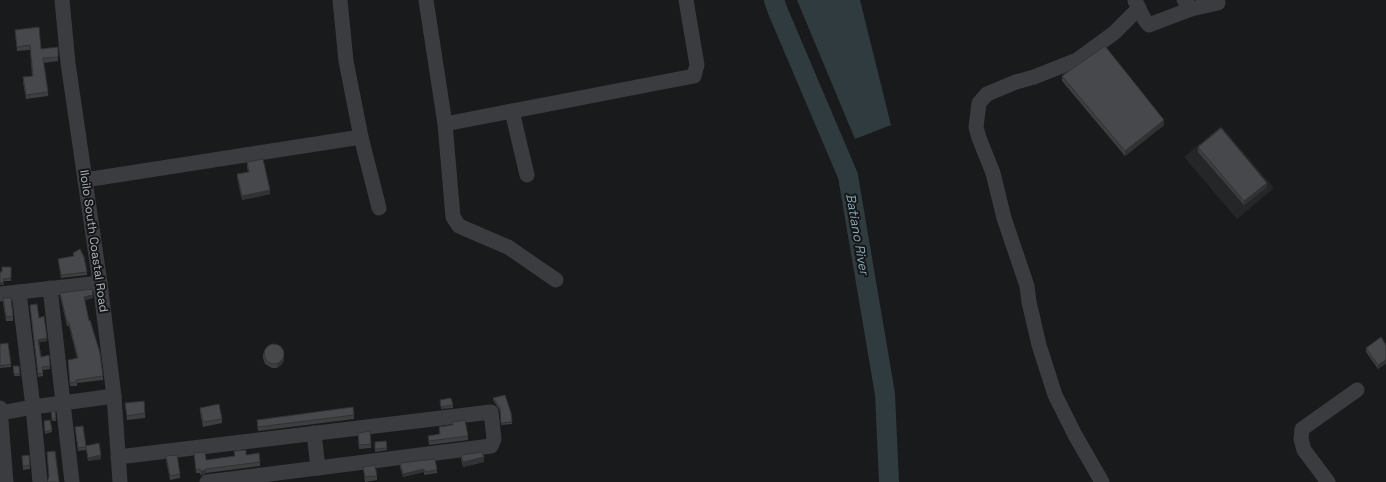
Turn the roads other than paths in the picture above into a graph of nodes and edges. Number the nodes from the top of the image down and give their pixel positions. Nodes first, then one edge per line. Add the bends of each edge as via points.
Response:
1 (62, 0) edge
2 (340, 0) edge
3 (426, 0) edge
4 (686, 0) edge
5 (1221, 1) edge
6 (1137, 4) edge
7 (1188, 5) edge
8 (512, 111) junction
9 (445, 124) junction
10 (361, 137) junction
11 (527, 175) dead end
12 (85, 180) junction
13 (379, 208) dead end
14 (556, 280) dead end
15 (100, 283) junction
16 (50, 288) junction
17 (19, 292) junction
18 (0, 294) edge
19 (1357, 390) dead end
20 (114, 396) junction
21 (64, 403) junction
22 (33, 407) junction
23 (0, 411) edge
24 (314, 433) junction
25 (118, 457) junction
26 (318, 468) junction
27 (6, 482) edge
28 (40, 482) edge
29 (72, 482) edge
30 (120, 482) edge
31 (207, 482) edge
32 (1102, 482) edge
33 (1328, 482) edge

1 - 12 street, Iloilo South Coastal Road via 68,63
2 - 10 street via 346,61
3 - 9 street
4 - 8 street via 697,65 694,76
5 - 7 street
6 - 7 street via 1142,18 1149,25
6 - 32 street via 1114,33 1078,60 986,94 979,103 976,127 993,173 1008,231 1025,279 1039,345 1055,395
8 - 9 street
8 - 11 street
9 - 14 street via 455,222 508,247
10 - 12 street
10 - 13 street
12 - 15 street, Iloilo South Coastal Road
15 - 16 street
15 - 20 street, Iloilo South Coastal Road
16 - 17 street
16 - 21 street
17 - 18 street
17 - 22 street
19 - 33 street via 1302,429 1301,440 1304,450
20 - 21 street
20 - 25 street, Iloilo South Coastal Road
21 - 22 street
21 - 29 street
22 - 23 street
22 - 28 street
23 - 27 street
24 - 25 street
24 - 26 street
24 - 26 street via 491,412 493,425 494,439 491,446
25 - 30 street, Iloilo South Coastal Road
26 - 31 street

